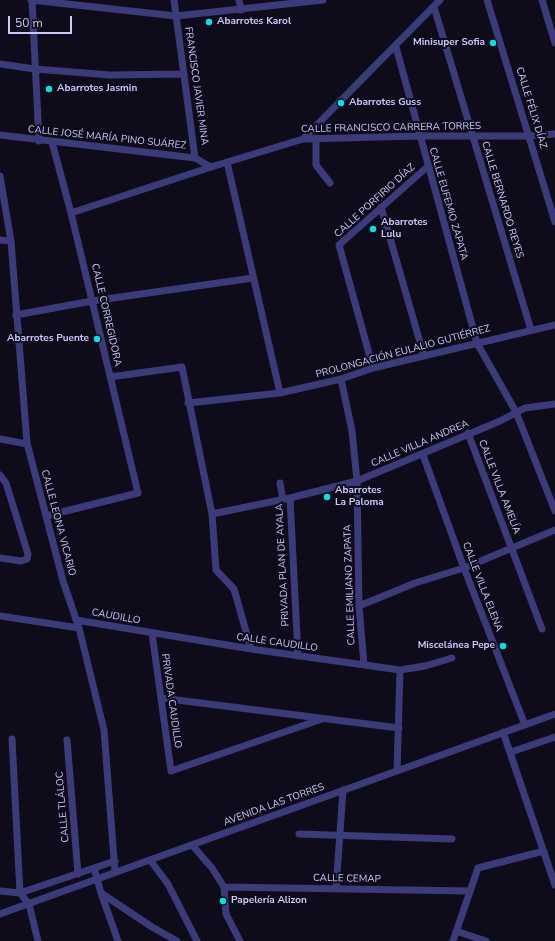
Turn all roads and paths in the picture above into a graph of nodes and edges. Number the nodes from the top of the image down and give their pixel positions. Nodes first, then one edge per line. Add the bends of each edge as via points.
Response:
1 (32, 0) edge
2 (102, 0) edge
3 (174, 0) edge
4 (239, 0) edge
5 (323, 0) edge
6 (440, 0) edge
7 (487, 0) edge
8 (542, 0) edge
9 (434, 7) junction
10 (102, 8) junction
11 (241, 10) junction
12 (176, 16) junction
13 (555, 43) edge
14 (396, 47) junction
15 (0, 64) edge
16 (35, 69) junction
17 (183, 74) junction
18 (555, 134) edge
19 (0, 135) edge
20 (419, 136) junction
21 (472, 136) junction
22 (529, 136) junction
23 (316, 138) junction
24 (303, 139) junction
25 (39, 141) junction
26 (52, 142) junction
27 (195, 158) junction
28 (227, 162) junction
29 (211, 167) junction
30 (427, 167) junction
31 (0, 176) edge
32 (330, 182) dead end
33 (381, 207) junction
34 (71, 213) junction
35 (555, 222) edge
36 (0, 240) edge
37 (11, 241) junction
38 (253, 278) junction
39 (92, 301) junction
40 (16, 315) junction
41 (555, 325) edge
42 (531, 330) junction
43 (477, 343) junction
44 (424, 356) junction
45 (374, 368) junction
46 (110, 377) junction
47 (341, 379) junction
48 (280, 393) junction
49 (188, 403) junction
50 (555, 404) edge
51 (516, 412) junction
52 (468, 434) junction
53 (0, 439) edge
54 (27, 444) junction
55 (423, 455) junction
56 (0, 474) edge
57 (357, 481) junction
58 (280, 483) dead end
59 (286, 499) junction
60 (555, 511) edge
61 (212, 514) junction
62 (46, 516) junction
63 (555, 530) edge
64 (512, 548) junction
65 (0, 558) edge
66 (464, 568) junction
67 (359, 606) junction
68 (0, 616) edge
69 (76, 620) junction
70 (79, 628) junction
71 (542, 629) dead end
72 (152, 633) junction
73 (251, 649) junction
74 (298, 656) junction
75 (452, 658) dead end
76 (364, 665) junction
77 (400, 670) junction
78 (161, 698) junction
79 (555, 714) edge
80 (322, 719) junction
81 (525, 725) junction
82 (398, 728) junction
83 (503, 732) junction
84 (555, 737) edge
85 (12, 739) dead end
86 (67, 740) dead end
87 (511, 752) junction
88 (397, 771) junction
89 (343, 790) junction
90 (299, 834) dead end
91 (339, 836) junction
92 (452, 839) dead end
93 (192, 845) junction
94 (544, 851) junction
95 (150, 860) junction
96 (115, 861) junction
97 (94, 868) junction
98 (116, 872) junction
99 (78, 874) junction
100 (97, 879) junction
101 (555, 884) edge
102 (224, 887) junction
103 (336, 889) junction
104 (0, 891) edge
105 (469, 892) junction
106 (101, 893) junction
107 (20, 894) junction
108 (29, 904) junction
109 (0, 914) edge
110 (456, 931) junction
111 (38, 941) edge
112 (118, 941) edge
113 (177, 941) edge
114 (197, 941) edge
115 (240, 941) edge
116 (453, 941) edge
117 (486, 941) edge

1 - 10 street
1 - 16 street
2 - 10 street
3 - 12 street, FRANCISCO JAVIER MINA
4 - 11 street
5 - 11 street
6 - 9 street
7 - 22 street, CALLE FÉLIX DÍAZ
8 - 13 street
9 - 14 street
9 - 21 street, CALLE BERNARDO REYES
10 - 12 street
11 - 12 street
12 - 17 street, FRANCISCO JAVIER MINA
14 - 20 street, CALLE EUFEMIO ZAPATA
14 - 24 street
15 - 16 street
16 - 17 street via 110,75
16 - 25 street
17 - 27 street, FRANCISCO JAVIER MINA
18 - 22 street, CALLE FRANCISCO CARRERA TORRES
19 - 25 street, CALLE JOSÉ MARÍA PINO SUÁREZ
20 - 21 street, CALLE FRANCISCO CARRERA TORRES
20 - 23 street, CALLE FRANCISCO CARRERA TORRES
20 - 30 street, CALLE EUFEMIO ZAPATA
21 - 22 street, CALLE FRANCISCO CARRERA TORRES
21 - 42 street, CALLE BERNARDO REYES
22 - 35 street, CALLE FÉLIX DÍAZ
23 - 24 street, CALLE FRANCISCO CARRERA TORRES
23 - 32 street via 316,165
24 - 28 street, CALLE FRANCISCO CARRERA TORRES
25 - 26 street, CALLE JOSÉ MARÍA PINO SUÁREZ
26 - 27 street, CALLE JOSÉ MARÍA PINO SUÁREZ
26 - 34 street, CALLE CORREGIDORA
27 - 29 street, CALLE JOSÉ MARÍA PINO SUÁREZ
28 - 29 street, CALLE FRANCISCO CARRERA TORRES
28 - 38 street
29 - 34 street, CALLE FRANCISCO CARRERA TORRES
30 - 33 street, CALLE PORFIRIO DÍAZ
30 - 43 street, CALLE EUFEMIO ZAPATA
31 - 37 street, CALLE LEONA VICARIO
33 - 44 street
33 - 45 street, CALLE PORFIRIO DÍAZ via 339,245
34 - 39 street, CALLE CORREGIDORA
36 - 37 street
37 - 40 street, CALLE LEONA VICARIO
38 - 39 street
38 - 48 street
39 - 40 street
39 - 46 street, CALLE CORREGIDORA
40 - 54 street, CALLE LEONA VICARIO
41 - 42 street, PROLONGACIÓN EULALIO GUTIÉRREZ
42 - 43 street, PROLONGACIÓN EULALIO GUTIÉRREZ
43 - 44 street, PROLONGACIÓN EULALIO GUTIÉRREZ
43 - 51 street, CALLE EUFEMIO ZAPATA
44 - 45 street, PROLONGACIÓN EULALIO GUTIÉRREZ
45 - 47 street, PROLONGACIÓN EULALIO GUTIÉRREZ
46 - 49 street via 182,367
46 - 62 street, CALLE CORREGIDORA via 138,493
47 - 48 street, PROLONGACIÓN EULALIO GUTIÉRREZ
47 - 57 street, CALLE EMILIANO ZAPATA via 352,431
48 - 49 street, PROLONGACIÓN EULALIO GUTIÉRREZ
49 - 61 street
50 - 51 street, CALLE VILLA ANDREA via 537,405
51 - 52 street, CALLE VILLA ANDREA
51 - 60 street, CALLE EUFEMIO ZAPATA
52 - 55 street, CALLE VILLA ANDREA
52 - 64 street, CALLE VILLA AMELÍA
53 - 54 street
54 - 62 street, CALLE LEONA VICARIO
55 - 57 street, CALLE VILLA ANDREA
55 - 66 street, CALLE VILLA ELENA
56 - 65 street via 6,483 28,554 27,559 21,561
57 - 59 street, CALLE VILLA ANDREA
57 - 67 street, CALLE EMILIANO ZAPATA
58 - 59 street, PRIVADA PLAN DE AYALA
59 - 61 street, CALLE VILLA ANDREA
59 - 74 street, PRIVADA PLAN DE AYALA
61 - 73 street via 216,570 234,589
62 - 69 street, CALLE LEONA VICARIO
63 - 64 street
64 - 66 street
64 - 71 street, CALLE VILLA AMELÍA
66 - 67 street via 415,583
66 - 81 street, CALLE VILLA ELENA
67 - 76 street, CALLE EMILIANO ZAPATA
68 - 70 street
69 - 70 street, CALLE LEONA VICARIO
69 - 72 street, CAUDILLO
70 - 96 street, CALLE LEONA VICARIO via 104,730
72 - 73 street, CALLE CAUDILLO
72 - 78 street, PRIVADA CAUDILLO
73 - 74 street, CALLE CAUDILLO
74 - 76 street, CALLE CAUDILLO
75 - 77 street, CALLE CAUDILLO
76 - 77 street, CALLE CAUDILLO
77 - 82 street
78 - 80 street
78 - 80 street, PRIVADA CAUDILLO via 171,771
79 - 81 street, AVENIDA LAS TORRES
80 - 82 street
81 - 83 street, AVENIDA LAS TORRES
82 - 88 street
83 - 87 street
83 - 88 street, AVENIDA LAS TORRES
84 - 87 street
85 - 107 street
86 - 99 street, CALLE TLÁLOC
87 - 94 street
88 - 89 street, AVENIDA LAS TORRES
89 - 91 street
89 - 93 street, AVENIDA LAS TORRES
90 - 91 street
91 - 92 street
91 - 103 street
93 - 95 street, AVENIDA LAS TORRES
93 - 102 street
94 - 101 street
94 - 105 street via 478,868
95 - 98 street, AVENIDA LAS TORRES
95 - 114 street via 168,884
96 - 97 street
96 - 98 street, CALLE LEONA VICARIO
97 - 99 street
97 - 100 street
98 - 100 street, AVENIDA LAS TORRES
99 - 107 street
100 - 106 street
100 - 108 street, AVENIDA LAS TORRES
102 - 103 street, CALLE CEMAP
102 - 115 street via 226,914
103 - 105 street, CALLE CEMAP
104 - 107 street
105 - 110 street
106 - 112 street
106 - 113 street
107 - 108 street
108 - 109 street, AVENIDA LAS TORRES
108 - 111 street
110 - 116 street
110 - 117 street

